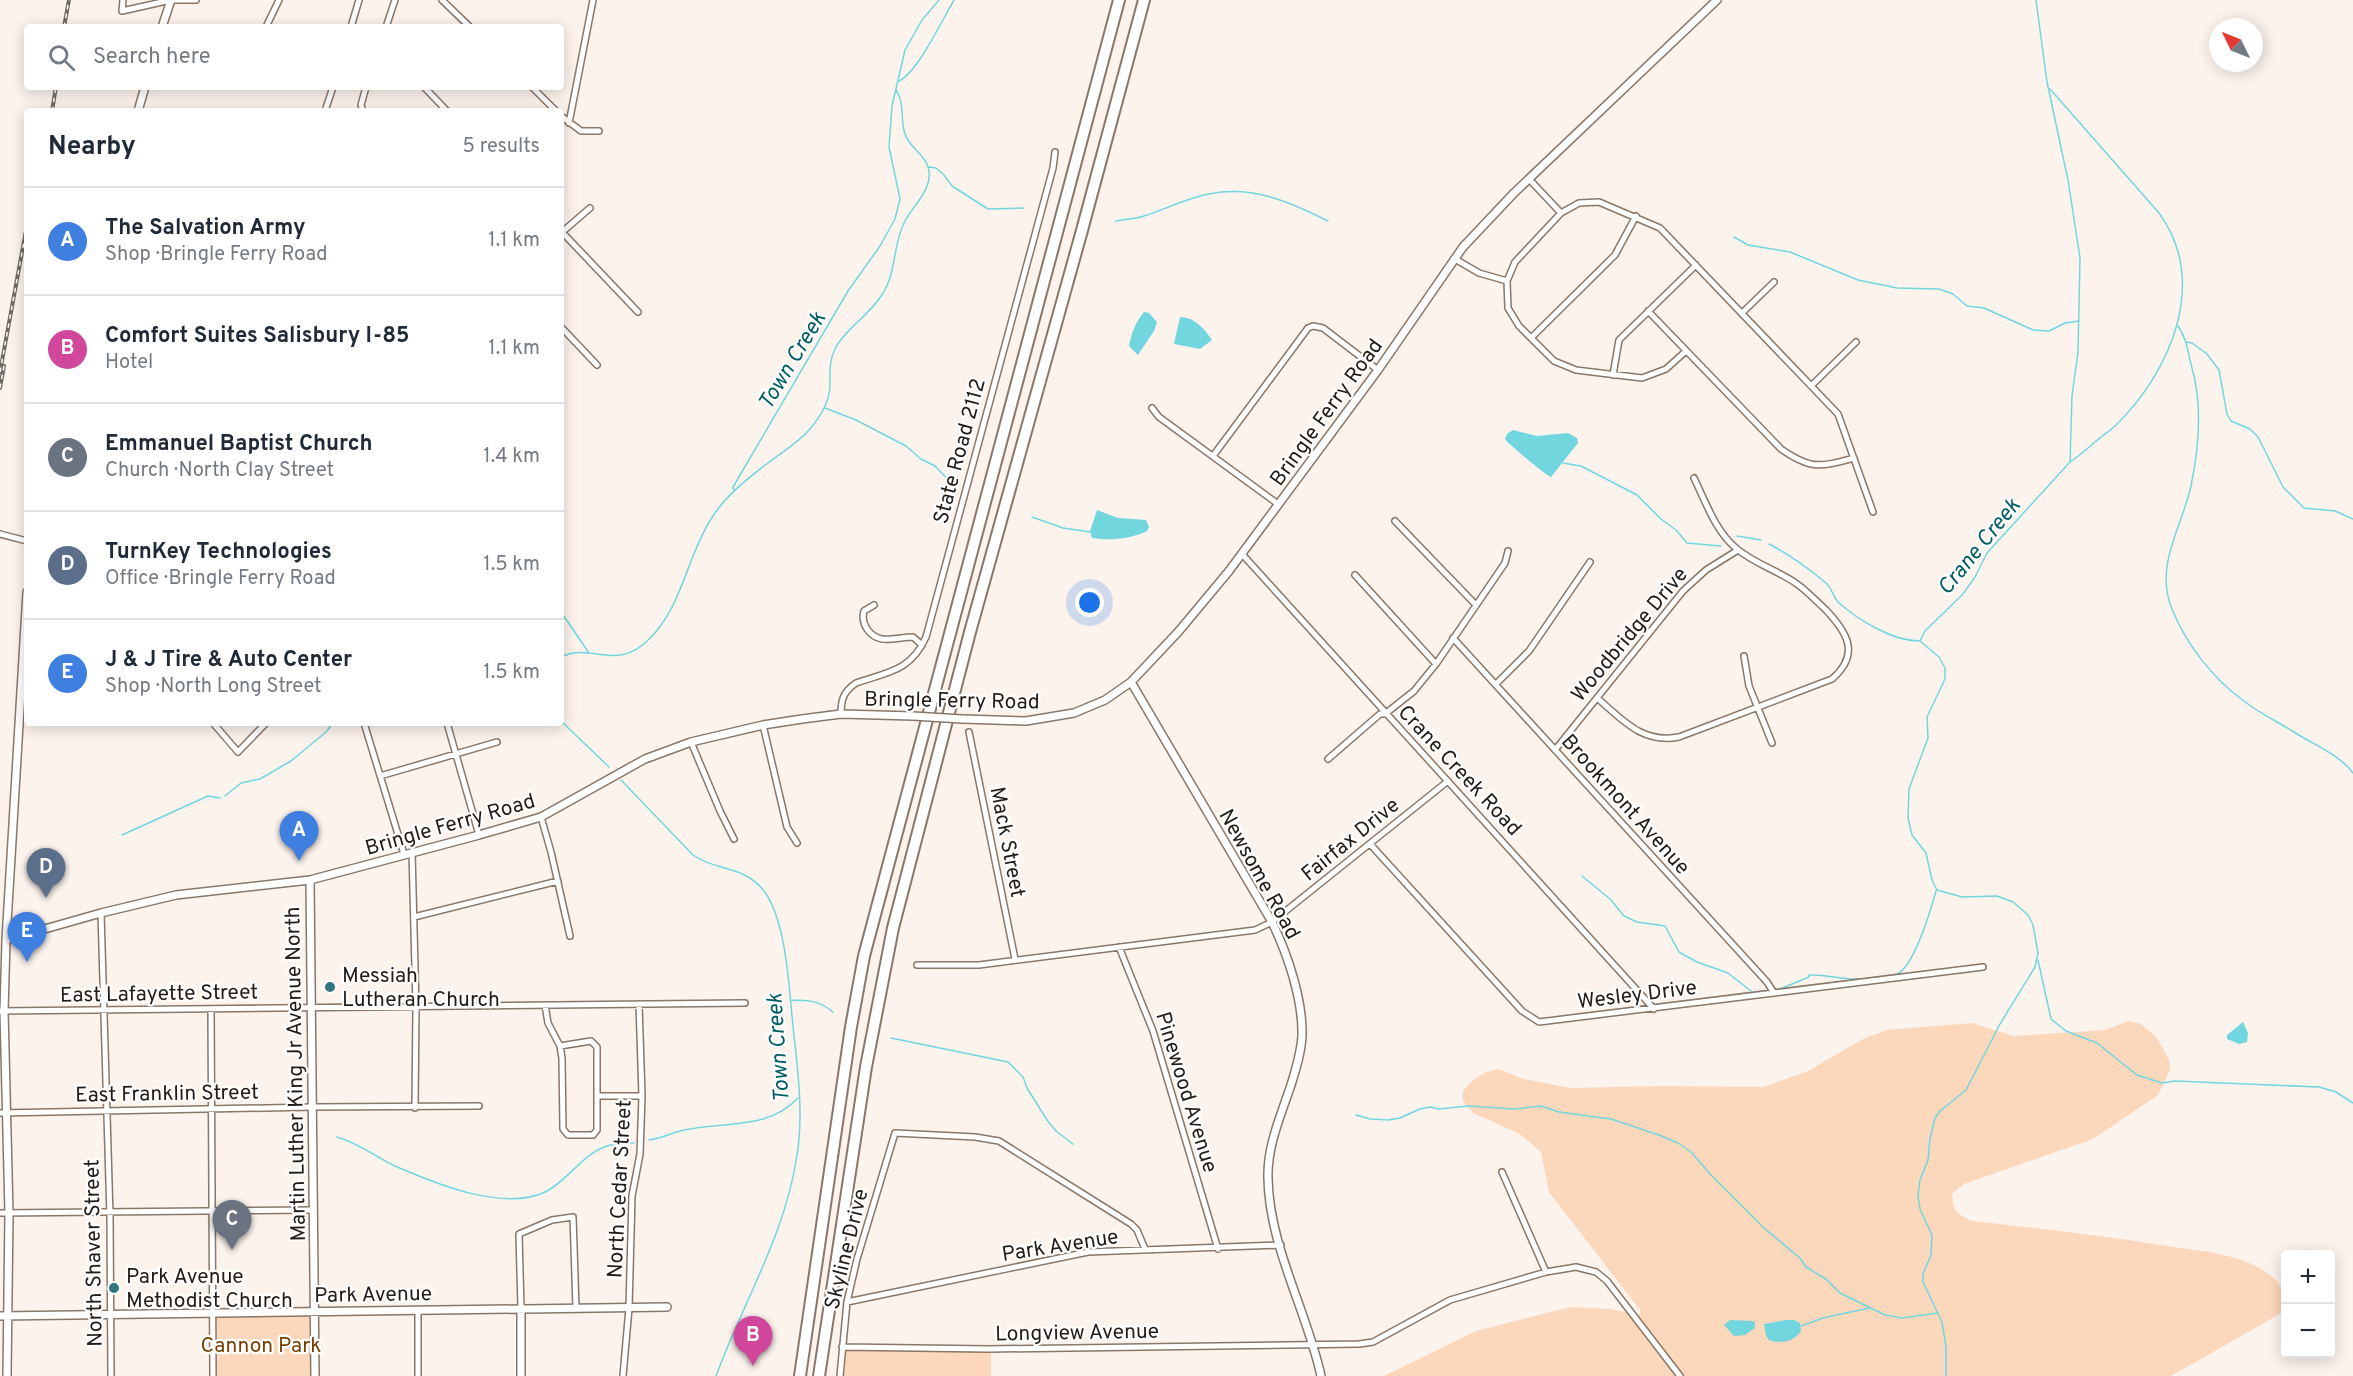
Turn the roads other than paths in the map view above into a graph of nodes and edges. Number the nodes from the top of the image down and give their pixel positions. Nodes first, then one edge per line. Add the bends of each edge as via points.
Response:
1 (123, 0) edge
2 (171, 0) edge
3 (196, 0) edge
4 (279, 0) edge
5 (359, 0) edge
6 (395, 0) edge
7 (442, 0) edge
8 (593, 0) edge
9 (1119, 0) edge
10 (1144, 0) edge
11 (1717, 0) edge
12 (163, 24) edge
13 (267, 24) edge
14 (352, 24) edge
15 (387, 24) edge
16 (467, 24) edge
17 (144, 90) edge
18 (332, 90) edge
19 (365, 90) edge
20 (427, 90) edge
21 (535, 90) edge
22 (139, 108) edge
23 (326, 108) edge
24 (362, 108) edge
25 (444, 108) edge
26 (553, 108) edge
27 (564, 119) edge
28 (569, 123) junction
29 (599, 131) dead end
30 (1055, 152) dead end
31 (1529, 179) junction
32 (590, 208) dead end
33 (1561, 213) junction
34 (1636, 216) junction
35 (564, 230) edge
36 (564, 235) edge
37 (1455, 259) junction
38 (1696, 265) junction
39 (1507, 281) junction
40 (1774, 282) dead end
41 (1647, 311) junction
42 (638, 312) dead end
43 (1742, 313) junction
44 (564, 330) edge
45 (1531, 338) junction
46 (1856, 342) dead end
47 (1686, 351) junction
48 (597, 365) dead end
49 (1378, 370) junction
50 (1613, 375) junction
51 (1812, 385) junction
52 (1152, 408) dead end
53 (1213, 456) junction
54 (1854, 458) junction
55 (1694, 478) dead end
56 (1278, 504) junction
57 (1874, 512) dead end
58 (1395, 521) dead end
59 (0, 534) edge
60 (24, 540) edge
61 (1738, 550) junction
62 (1508, 551) dead end
63 (1242, 554) junction
64 (1590, 562) dead end
65 (1355, 575) dead end
66 (874, 605) dead end
67 (1476, 605) junction
68 (24, 636) edge
69 (1454, 638) junction
70 (922, 645) junction
71 (1744, 656) dead end
72 (1436, 664) junction
73 (1131, 682) junction
74 (1496, 684) junction
75 (1597, 698) junction
76 (1757, 707) junction
77 (841, 714) junction
78 (1385, 714) junction
79 (763, 725) junction
80 (216, 726) edge
81 (263, 726) edge
82 (365, 726) edge
83 (448, 726) edge
84 (969, 732) dead end
85 (498, 742) dead end
86 (691, 742) junction
87 (1772, 742) dead end
88 (1555, 750) junction
89 (456, 754) junction
90 (1328, 759) dead end
91 (380, 776) junction
92 (1448, 781) junction
93 (541, 817) junction
94 (479, 835) junction
95 (734, 839) dead end
96 (797, 843) dead end
97 (1370, 844) junction
98 (412, 852) junction
99 (404, 854) junction
100 (310, 880) junction
101 (558, 881) junction
102 (101, 913) junction
103 (414, 917) junction
104 (1272, 922) junction
105 (570, 936) dead end
106 (3, 940) edge
107 (1119, 947) junction
108 (1015, 959) junction
109 (917, 965) dead end
110 (1983, 967) dead end
111 (1774, 993) junction
112 (639, 1004) junction
113 (745, 1004) dead end
114 (545, 1005) junction
115 (416, 1006) junction
116 (311, 1008) junction
117 (211, 1009) junction
118 (1654, 1009) junction
119 (104, 1010) junction
120 (2, 1011) edge
121 (560, 1046) junction
122 (598, 1096) junction
123 (642, 1096) junction
124 (479, 1106) dead end
125 (313, 1107) junction
126 (415, 1108) junction
127 (212, 1109) junction
128 (107, 1111) junction
129 (3, 1113) edge
130 (1502, 1172) dead end
131 (314, 1210) junction
132 (110, 1212) junction
133 (212, 1212) junction
134 (0, 1213) edge
135 (9, 1213) junction
136 (1281, 1245) junction
137 (1144, 1249) junction
138 (1218, 1249) junction
139 (1546, 1272) junction
140 (847, 1302) junction
141 (576, 1307) junction
142 (667, 1307) dead end
143 (521, 1308) junction
144 (629, 1308) junction
145 (417, 1310) junction
146 (314, 1312) junction
147 (111, 1314) junction
148 (213, 1314) junction
149 (4, 1316) edge
150 (805, 1339) junction
151 (1312, 1346) junction
152 (842, 1347) junction
153 (7, 1376) edge
154 (111, 1376) edge
155 (213, 1376) edge
156 (315, 1376) edge
157 (418, 1376) edge
158 (521, 1376) edge
159 (623, 1376) edge
160 (795, 1376) edge
161 (800, 1376) edge
162 (821, 1376) edge
163 (840, 1376) edge
164 (1321, 1376) edge
165 (1680, 1376) edge

1 - 2 street via 122,11
2 - 3 street
2 - 12 street
4 - 13 street
5 - 14 street
6 - 15 street
7 - 16 street
8 - 28 street
9 - 150 highway via 864,956
10 - 162 highway via 896,917 866,1066
11 - 31 street, Bringle Ferry Road
17 - 22 street
18 - 23 street
19 - 24 street
20 - 25 street
21 - 26 street
27 - 28 street
28 - 29 street via 581,131
30 - 70 street, State Road 2112
31 - 33 street
31 - 37 street, Bringle Ferry Road
32 - 35 street
33 - 34 street via 1579,204 1599,202
33 - 39 street via 1515,262
34 - 38 street via 1660,228
34 - 45 street via 1615,255
36 - 42 street
37 - 39 street via 1479,273
37 - 49 street, Bringle Ferry Road
38 - 41 street
38 - 43 street
39 - 45 street via 1508,308
40 - 43 street
41 - 47 street
41 - 50 street via 1619,340
43 - 51 street
44 - 48 street
45 - 50 street via 1554,361 1576,370
46 - 51 street
47 - 50 street via 1666,369 1642,378
47 - 54 street via 1781,449 1799,462 1826,466
49 - 53 street via 1323,327 1313,326 1303,333
49 - 56 street, Bringle Ferry Road
51 - 54 street via 1838,414
52 - 53 street
53 - 56 street
54 - 57 street
55 - 61 street via 1718,528
56 - 63 street, Bringle Ferry Road
58 - 67 street
59 - 60 street
61 - 75 street, Woodbridge Drive via 1706,570 1683,591
61 - 76 street via 1807,592 1847,636 1847,658 1843,669 1832,679
62 - 67 street via 1505,563
63 - 73 street, Bringle Ferry Road
63 - 78 street, Crane Creek Road
64 - 74 street via 1529,651
65 - 72 street
66 - 70 street via 864,610 862,617 871,634 885,640 913,637
67 - 69 street
68 - 106 street
69 - 72 street
69 - 74 street, Brookmont Avenue
70 - 77 street, State Road 2112 via 905,665 849,688 841,699
71 - 76 street
72 - 78 street via 1414,691
73 - 77 street, Bringle Ferry Road, bridge via 1095,706 1048,719
73 - 104 street, Newsome Road
74 - 88 street, Brookmont Avenue
75 - 76 street via 1637,731 1663,740
75 - 88 street, Woodbridge Drive
76 - 87 street
77 - 79 street, Bringle Ferry Road
78 - 90 street via 1380,714
78 - 92 street, Crane Creek Road
79 - 86 street, Bringle Ferry Road
79 - 96 street via 787,827
80 - 81 street via 238,752
82 - 91 street
83 - 89 street
84 - 108 street, Mack Street
85 - 89 street
86 - 93 street, Bringle Ferry Road via 645,759
86 - 95 street
88 - 111 street, Brookmont Avenue
89 - 91 street
89 - 94 street
91 - 99 street
92 - 97 street, Fairfax Drive
92 - 118 street, Crane Creek Road
93 - 94 street, Bringle Ferry Road
93 - 101 street
94 - 98 street, Bringle Ferry Road
97 - 104 street, Fairfax Drive
97 - 118 street, Wesley Drive via 1532,1020 1546,1022
98 - 99 street, Bringle Ferry Road
98 - 103 street
99 - 100 street, Bringle Ferry Road
100 - 102 street, Bringle Ferry Road via 176,895
100 - 116 street, Martin Luther King Jr Avenue North
101 - 103 street
101 - 105 street
102 - 106 street, Bringle Ferry Road
102 - 119 street, North Shaver Street
103 - 115 street
104 - 107 street via 1244,933
104 - 136 street, Newsome Road via 1288,960 1302,1029 1297,1067 1268,1166
106 - 120 street
107 - 108 street
107 - 138 street, Pinewood Avenue via 1153,1031
108 - 109 street via 979,965
110 - 111 street, Wesley Drive
111 - 118 street, Wesley Drive
112 - 113 street, East Lafayette Street
112 - 114 street, East Lafayette Street
112 - 123 street, North Cedar Street
114 - 115 street, East Lafayette Street
114 - 121 street via 548,1023
115 - 116 street, East Lafayette Street
115 - 126 street
116 - 117 street, East Lafayette Street
116 - 125 street, Martin Luther King Jr Avenue North
117 - 119 street, East Lafayette Street
117 - 127 street
119 - 120 street, East Lafayette Street
119 - 128 street, North Shaver Street
120 - 129 street
121 - 122 street via 591,1041 597,1047
121 - 122 street via 563,1129 568,1136 593,1135 597,1130
122 - 123 street
123 - 144 street, North Cedar Street via 640,1154 632,1196
124 - 126 street, East Franklin Street
125 - 126 street, East Franklin Street
125 - 127 street, East Franklin Street
125 - 131 street, Martin Luther King Jr Avenue North
127 - 128 street, East Franklin Street
127 - 133 street
128 - 129 street, East Franklin Street
128 - 132 street, North Shaver Street
129 - 135 street
130 - 139 street
131 - 133 street
131 - 146 street, Martin Luther King Jr Avenue North
132 - 133 street
132 - 135 street
132 - 147 street, North Shaver Street
133 - 148 street
134 - 135 street
135 - 149 street
136 - 138 street, Park Avenue
136 - 151 street, Newsome Road
137 - 138 street, Park Avenue
137 - 140 street, Park Avenue via 1088,1252
137 - 140 street, Skyline Drive via 1131,1224 999,1141 895,1133
139 - 151 street, Longview Avenue via 1450,1300 1372,1342
139 - 165 street, Longview Avenue via 1576,1267 1596,1272
140 - 152 street, Skyline Drive
141 - 143 street, Park Avenue
141 - 143 street via 573,1217 519,1234
141 - 144 street, Park Avenue
142 - 144 street, Park Avenue
143 - 145 street, Park Avenue
143 - 158 street
144 - 159 street, North Cedar Street
145 - 146 street, Park Avenue
145 - 157 street
146 - 148 street, Park Avenue
146 - 156 street, Martin Luther King Jr Avenue North
147 - 148 street, Park Avenue
147 - 149 street, Park Avenue
147 - 154 street, North Shaver Street
148 - 155 street
149 - 153 street
150 - 160 highway
150 - 161 highway
151 - 152 street, Longview Avenue
151 - 164 street, Newsome Road
152 - 163 street, Skyline Drive

